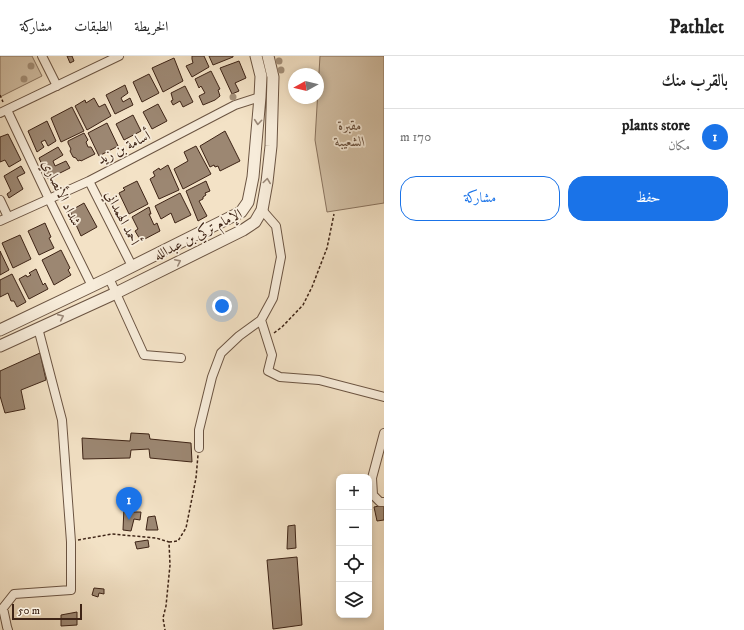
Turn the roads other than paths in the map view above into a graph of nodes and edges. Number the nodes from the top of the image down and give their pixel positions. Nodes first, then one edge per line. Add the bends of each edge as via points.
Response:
1 (42, 56) edge
2 (119, 56) edge
3 (256, 56) edge
4 (268, 56) edge
5 (57, 86) junction
6 (260, 97) junction
7 (3, 112) edge
8 (89, 181) junction
9 (49, 199) junction
10 (0, 200) edge
11 (262, 210) junction
12 (8, 217) junction
13 (0, 221) edge
14 (132, 266) junction
15 (109, 278) junction
16 (92, 286) junction
17 (116, 293) junction
18 (261, 320) junction
19 (38, 328) junction
20 (0, 330) edge
21 (0, 346) edge
22 (181, 358) dead end
23 (384, 397) edge
24 (384, 433) edge
25 (199, 448) road end
26 (384, 502) edge
27 (8, 630) edge

1 - 5 street
2 - 5 street
3 - 6 street, الإمام تركي بن عبدالله via 261,76
11 -> 4 street, الإمام تركي بن عبدالله via 267,182 273,78
5 - 7 street
6 - 8 street, أسامة بن زيد via 235,105
6 -> 14 street, الإمام تركي بن عبدالله via 253,177 248,202 240,212 231,217
7 - 9 street, شداد الأنصاري
8 - 9 street, أسامة بن زيد
8 - 14 street, أحمد الهمداني
9 - 12 street, أسامة بن زيد
9 - 16 street, شداد الأنصاري
10 - 12 street
17 -> 11 street, الإمام تركي بن عبدالله via 243,230 255,222
11 - 18 street via 276,226 281,257 273,298
12 - 13 street, أسامة بن زيد
14 - 15 street, الإمام تركي بن عبدالله
15 - 16 street, الإمام تركي بن عبدالله
15 - 17 street
16 - 20 street, الإمام تركي بن عبدالله
19 -> 17 street, الإمام تركي بن عبدالله
17 - 22 street via 144,355
18 - 23 street via 272,355 268,371 280,377 319,380
18 - 25 street via 221,353 212,377 199,430
19 - 21 street, الإمام تركي بن عبدالله
19 - 27 street via 62,420 71,542 71,590 14,594 3,608
24 - 26 street via 372,478 373,495 380,502

